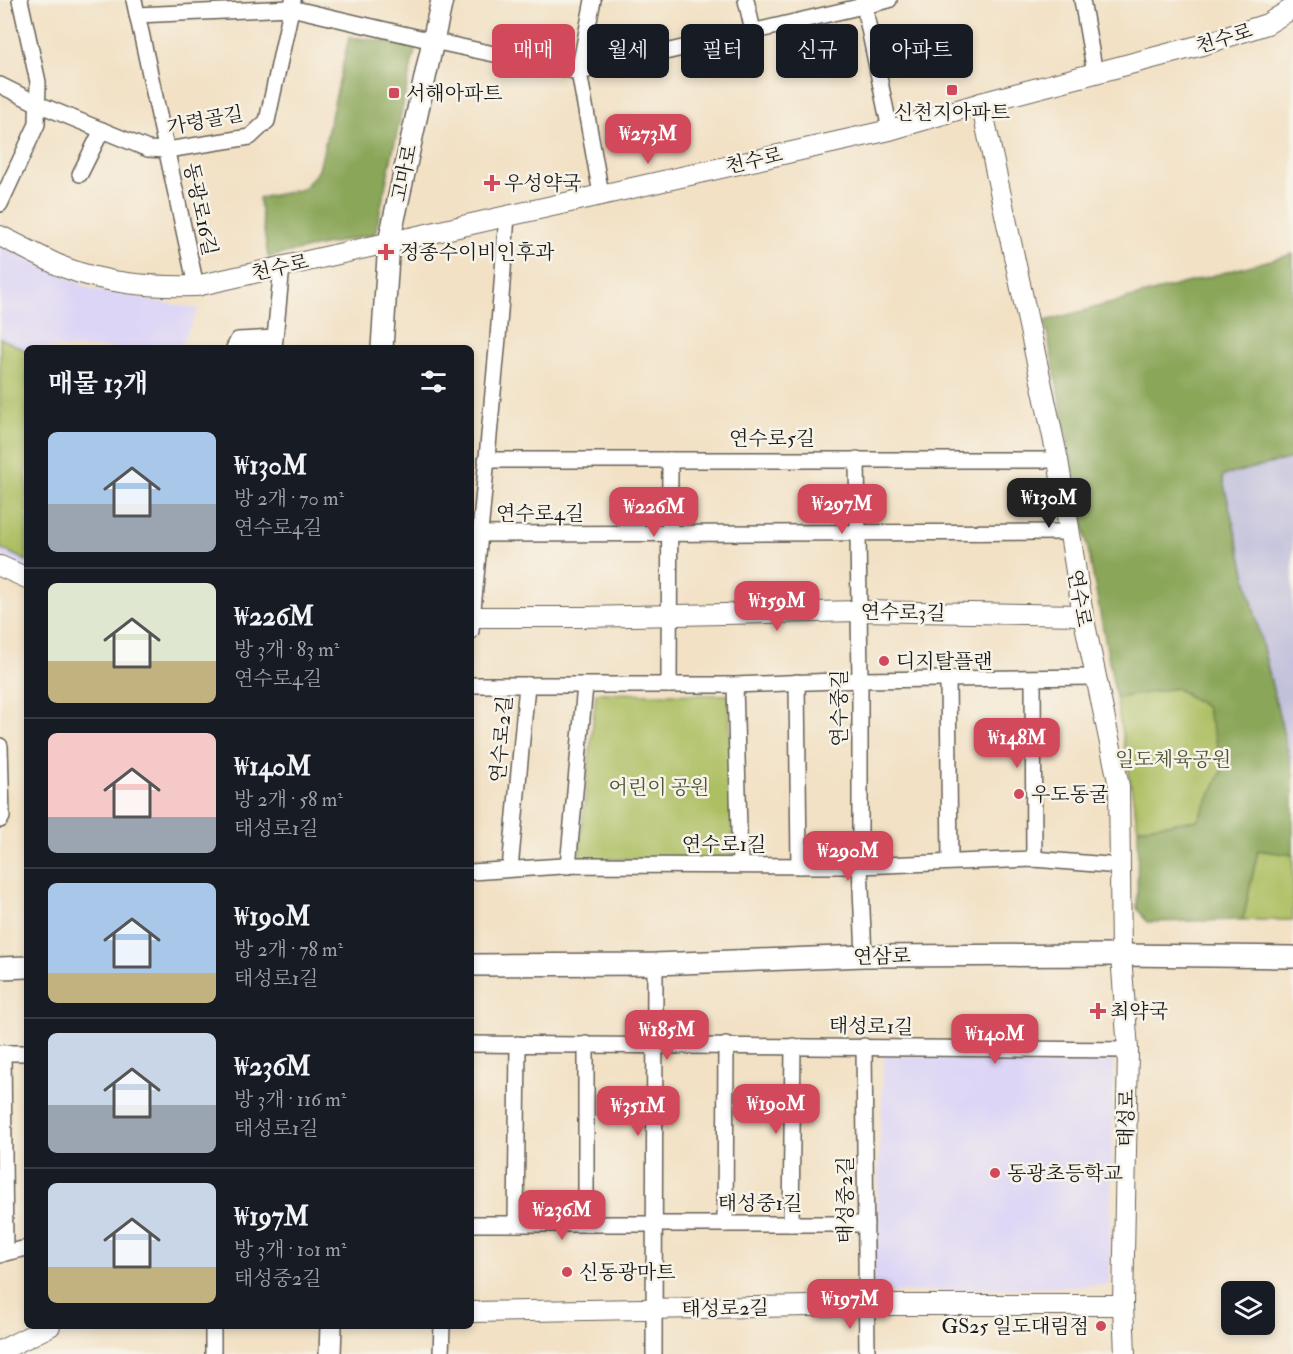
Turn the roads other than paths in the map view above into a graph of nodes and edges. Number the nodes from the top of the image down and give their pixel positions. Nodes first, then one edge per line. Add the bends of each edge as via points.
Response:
1 (20, 0) edge
2 (442, 0) edge
3 (593, 0) edge
4 (746, 0) edge
5 (889, 0) edge
6 (1082, 0) edge
7 (864, 3) edge
8 (292, 4) edge
9 (136, 8) edge
10 (1293, 8) edge
11 (751, 24) edge
12 (764, 28) edge
13 (433, 41) junction
14 (681, 48) edge
15 (579, 72) junction
16 (1095, 73) junction
17 (0, 85) edge
18 (981, 103) junction
19 (38, 104) junction
20 (102, 130) junction
21 (890, 130) junction
22 (167, 150) junction
23 (80, 174) dead end
24 (601, 194) junction
25 (0, 204) edge
26 (507, 216) junction
27 (0, 236) edge
28 (389, 242) junction
29 (282, 266) junction
30 (196, 286) junction
31 (274, 343) edge
32 (236, 345) edge
33 (382, 345) edge
34 (857, 459) junction
35 (486, 460) junction
36 (670, 460) junction
37 (1058, 460) junction
38 (859, 532) junction
39 (1068, 532) junction
40 (670, 533) junction
41 (479, 534) junction
42 (0, 566) edge
43 (24, 577) edge
44 (474, 589) edge
45 (860, 611) junction
46 (1083, 615) junction
47 (670, 616) junction
48 (474, 622) edge
49 (1095, 677) junction
50 (948, 679) junction
51 (1033, 679) junction
52 (860, 680) junction
53 (797, 682) junction
54 (474, 685) edge
55 (527, 685) junction
56 (669, 685) junction
57 (735, 685) junction
58 (585, 686) junction
59 (0, 746) edge
60 (0, 820) edge
61 (1034, 859) junction
62 (950, 862) junction
63 (568, 866) junction
64 (740, 866) junction
65 (799, 866) junction
66 (860, 866) junction
67 (1120, 866) junction
68 (510, 869) junction
69 (474, 872) edge
70 (1121, 955) junction
71 (864, 956) junction
72 (1293, 957) edge
73 (655, 964) junction
74 (474, 965) edge
75 (24, 967) edge
76 (0, 968) edge
77 (474, 1044) edge
78 (518, 1044) junction
79 (586, 1044) junction
80 (655, 1045) junction
81 (726, 1045) junction
82 (793, 1046) junction
83 (864, 1046) junction
84 (1128, 1050) junction
85 (1, 1053) edge
86 (24, 1053) edge
87 (474, 1224) edge
88 (516, 1224) junction
89 (586, 1224) junction
90 (724, 1224) junction
91 (791, 1224) junction
92 (866, 1224) junction
93 (654, 1225) junction
94 (24, 1249) edge
95 (2, 1254) edge
96 (866, 1305) junction
97 (1123, 1305) junction
98 (653, 1309) junction
99 (474, 1312) edge
100 (44, 1329) edge
101 (213, 1329) edge
102 (331, 1329) edge
103 (442, 1329) edge
104 (0, 1351) edge
105 (213, 1354) edge
106 (330, 1354) edge
107 (441, 1354) edge
108 (654, 1354) edge
109 (867, 1354) edge
110 (1125, 1354) edge

1 - 19 street via 38,82
2 - 13 main road, 고마로
3 - 15 street
4 - 11 street
5 - 7 street
6 - 16 street
7 - 12 street
7 - 21 street
8 - 9 street
8 - 13 street
8 - 22 street, 가령골길 via 267,121 250,137
9 - 22 street, 동광로16길
10 - 16 street, 천수로 via 1267,24
13 - 15 street
13 - 28 main road, 고마로
14 - 15 street
15 - 24 street
16 - 18 street, 천수로
17 - 19 street, 가령골길
18 - 21 street, 천수로
18 - 37 street, 연수로
19 - 20 street, 가령골길
19 - 25 street via 37,124
20 - 22 street, 가령골길 via 148,149
20 - 23 street
21 - 24 street, 천수로
22 - 30 street, 동광로16길
24 - 26 street, 천수로
26 - 28 street, 천수로
26 - 35 street
27 - 30 street, 천수로 via 64,267 111,281 154,287
28 - 29 street, 천수로
28 - 33 main road, 고마로
29 - 30 street, 천수로
29 - 31 street
31 - 32 street via 238,340
34 - 36 street, 연수로5길
34 - 37 street, 연수로5길
34 - 38 street, 연수중길
35 - 36 street, 연수로5길
35 - 41 street
36 - 40 street
37 - 39 street, 연수로
38 - 39 street, 연수로4길
38 - 40 street, 연수로4길
38 - 45 street, 연수중길
39 - 46 street, 연수로
40 - 41 street, 연수로4길
40 - 47 street
41 - 44 street
42 - 43 street
45 - 46 street, 연수로3길
45 - 47 street, 연수로3길
45 - 52 street, 연수중길
46 - 49 street, 연수로
47 - 48 street, 연수로3길
47 - 56 street
49 - 51 street, 연수로2길
49 - 67 street, 연수로 via 1119,786
50 - 51 street, 연수로2길
50 - 52 street, 연수로2길
50 - 62 street
51 - 61 street
52 - 53 street, 연수로2길
52 - 66 street, 연수중길
53 - 57 street, 연수로2길
53 - 65 street
54 - 55 street, 연수로2길
55 - 58 street, 연수로2길
55 - 68 street, 연수로2길
56 - 57 street, 연수로2길
56 - 58 street, 연수로2길
57 - 64 street
58 - 63 street
59 - 60 street
61 - 62 street, 연수로1길
61 - 67 street, 연수로1길
62 - 66 street, 연수로1길
63 - 64 street, 연수로1길
63 - 68 street, 연수로1길
64 - 65 street, 연수로1길
65 - 66 street, 연수로1길
66 - 71 street, 연수중길
67 - 70 street, 연수로
68 - 69 street, 연수로1길
70 - 71 main road, 연삼로
70 - 72 main road, 연삼로
70 - 84 street, 태성로
71 - 73 main road, 연삼로
73 - 74 main road, 연삼로
73 - 80 street
75 - 76 main road
77 - 78 street, 태성로1길
78 - 79 street, 태성로1길
78 - 88 street
79 - 80 street, 태성로1길
79 - 89 street
80 - 81 street, 태성로1길
80 - 93 street
81 - 82 street, 태성로1길
81 - 90 street
82 - 83 street, 태성로1길
82 - 91 street
83 - 84 street, 태성로1길
83 - 92 street, 태성중2길
84 - 97 street, 태성로
85 - 86 street
85 - 95 street
87 - 88 street
88 - 89 street
89 - 93 street
90 - 91 street, 태성중1길
90 - 93 street, 태성중1길
91 - 92 street, 태성중1길
92 - 96 street, 태성중2길
93 - 98 street
94 - 95 street
96 - 97 street, 태성로2길
96 - 98 street, 태성로2길
96 - 109 street, 태성중2길
97 - 110 street, 태성로
98 - 99 street, 태성로2길
98 - 108 street
100 - 104 street
101 - 105 street
102 - 106 main road
103 - 107 street

